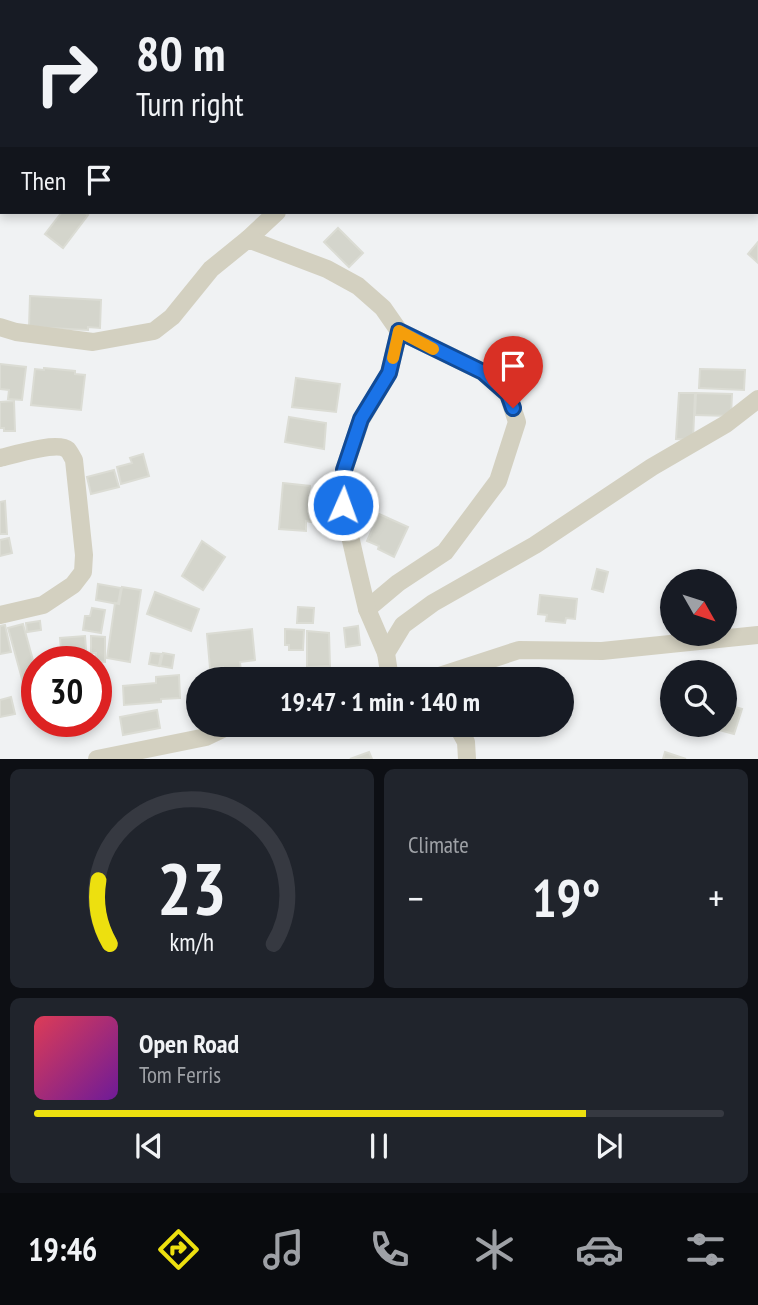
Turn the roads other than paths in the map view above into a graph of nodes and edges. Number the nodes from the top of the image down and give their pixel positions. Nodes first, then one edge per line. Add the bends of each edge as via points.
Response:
1 (275, 214) edge
2 (248, 239) junction
3 (0, 327) edge
4 (399, 331) junction
5 (758, 399) edge
6 (0, 458) edge
7 (367, 609) junction
8 (0, 615) edge
9 (758, 635) edge
10 (386, 653) junction
11 (388, 667) edge
12 (467, 667) edge
13 (206, 737) edge
14 (463, 737) edge
15 (129, 756) edge
16 (97, 759) edge
17 (467, 759) edge

1 - 2 street
2 - 3 street via 211,269 172,317 154,331 93,342
2 - 4 street via 358,286 383,308
4 - 7 street via 389,373 361,419 344,470 343,505
4 - 7 street via 483,372 508,394 517,422 498,481 445,552
5 - 10 street via 535,545 433,603 403,625
6 - 8 street via 38,449 68,450 74,460 84,555 83,572 73,584 43,605
7 - 10 street
9 - 12 street via 602,651 519,650
10 - 11 street
13 - 15 street
14 - 17 street
15 - 16 street

